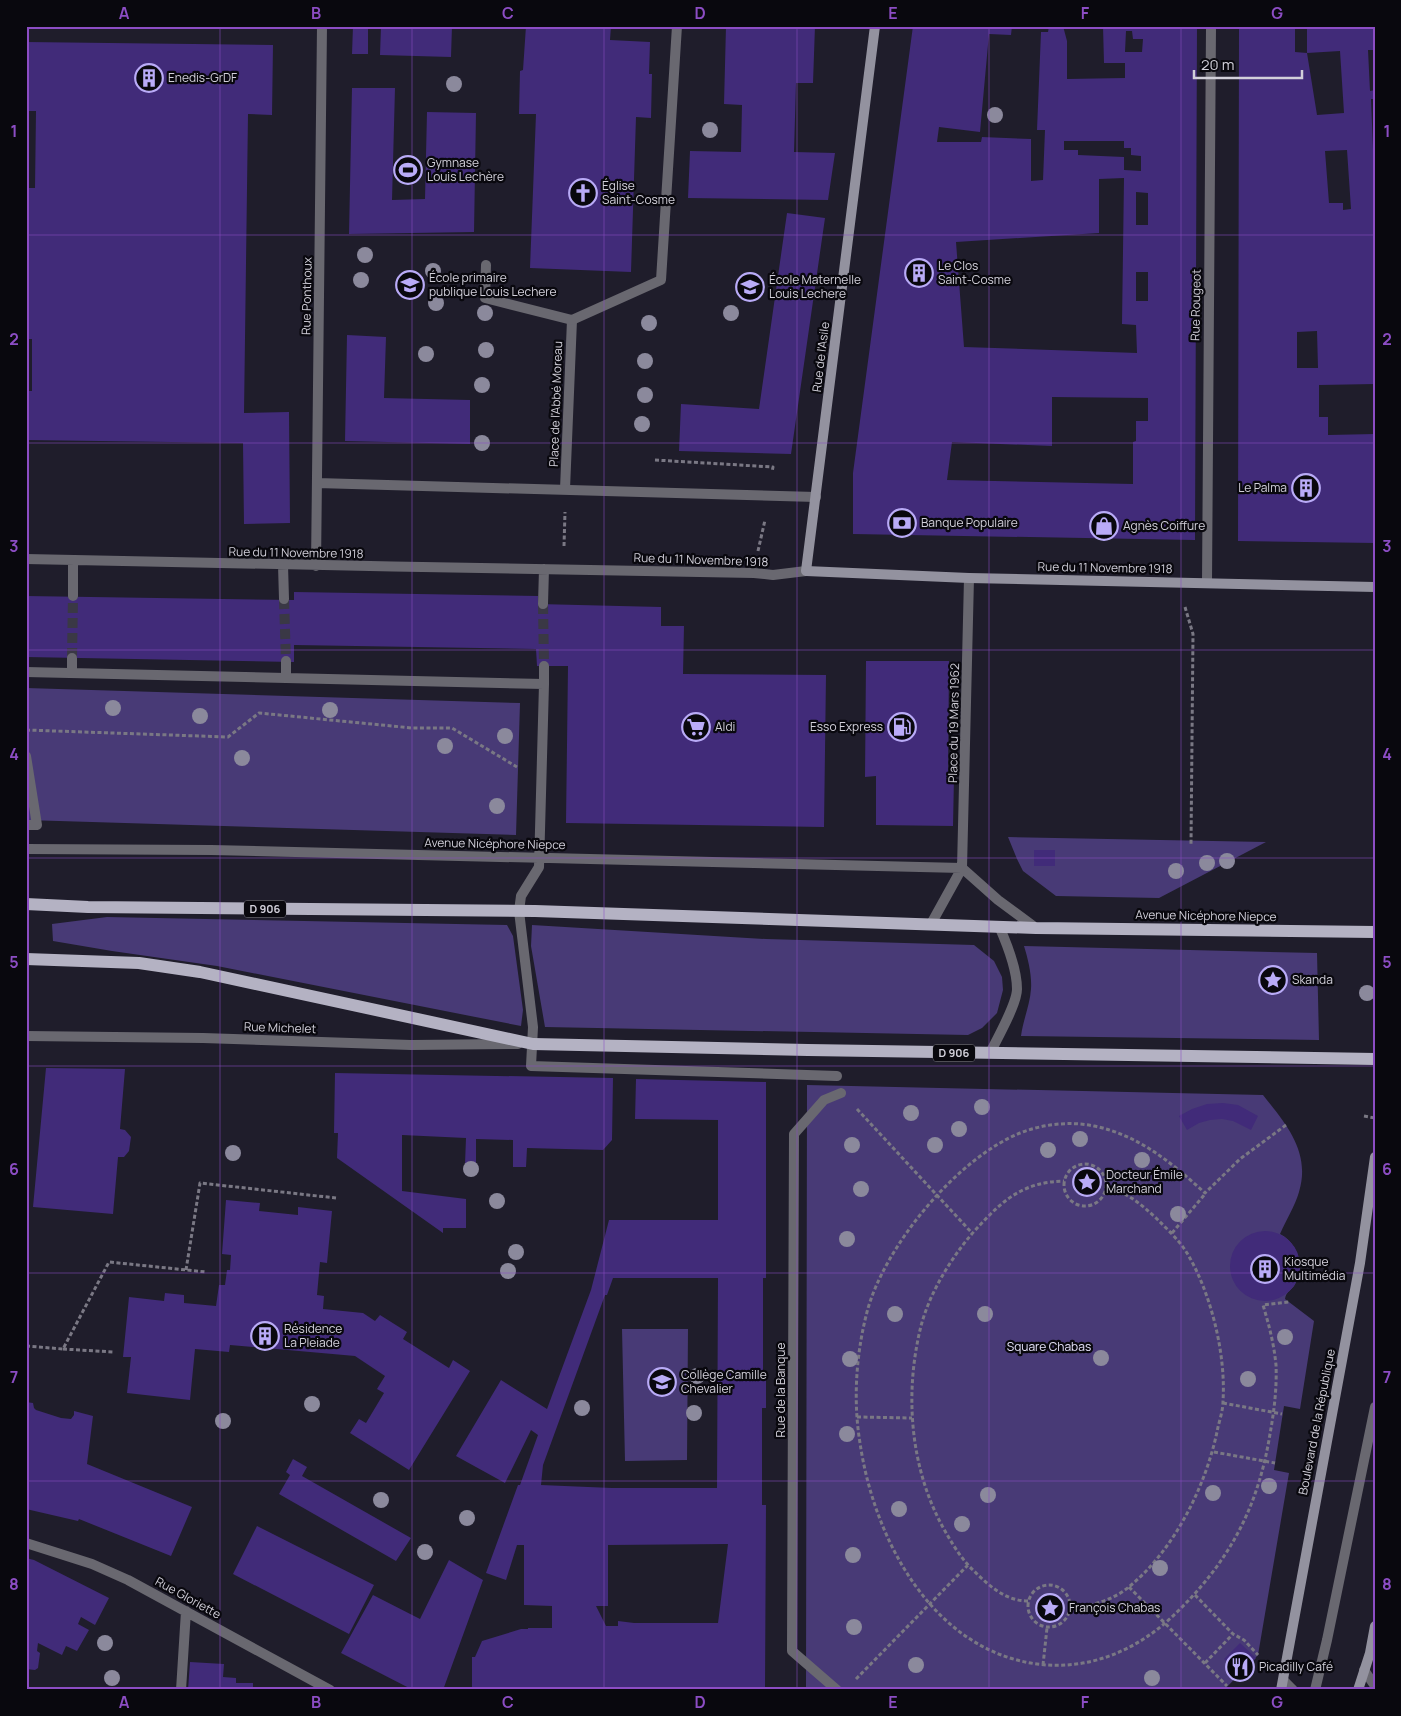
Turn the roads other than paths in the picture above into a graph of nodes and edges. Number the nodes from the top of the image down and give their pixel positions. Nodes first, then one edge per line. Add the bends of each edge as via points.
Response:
1 (322, 26) edge
2 (677, 26) edge
3 (875, 26) edge
4 (1211, 26) edge
5 (486, 265) dead end
6 (572, 320) junction
7 (317, 483) junction
8 (565, 489) junction
9 (816, 497) junction
10 (26, 560) edge
11 (73, 560) junction
12 (283, 566) junction
13 (316, 566) junction
14 (544, 569) junction
15 (806, 571) junction
16 (969, 578) junction
17 (1207, 583) junction
18 (1375, 586) edge
19 (73, 596) tunnel mouth
20 (284, 599) tunnel mouth
21 (544, 604) tunnel mouth
22 (72, 658) tunnel mouth
23 (286, 661) tunnel mouth
24 (544, 666) tunnel mouth
25 (26, 672) edge
26 (72, 673) junction
27 (286, 678) junction
28 (544, 684) junction
29 (26, 756) edge
30 (26, 825) edge
31 (26, 849) edge
32 (540, 858) junction
33 (962, 868) junction
34 (26, 904) edge
35 (519, 911) junction
36 (931, 924) junction
37 (999, 926) junction
38 (1036, 928) junction
39 (1375, 932) edge
40 (26, 959) edge
41 (26, 1036) edge
42 (533, 1044) junction
43 (990, 1053) junction
44 (1375, 1058) edge
45 (838, 1076) dead end
46 (841, 1093) road end
47 (1375, 1158) edge
48 (1375, 1408) edge
49 (26, 1543) edge
50 (186, 1611) junction
51 (1375, 1626) edge
52 (1364, 1670) junction
53 (313, 1685) edge
54 (1282, 1685) edge
55 (1375, 1686) edge
56 (181, 1690) edge
57 (330, 1690) edge
58 (837, 1690) edge
59 (1293, 1690) edge
60 (1315, 1690) edge
61 (1358, 1690) edge

1 - 7 street, Rue Ponthoux
2 - 6 street via 661,280
3 - 9 street, Rue de l'Asile
4 - 17 street, Rue Rougeot
5 - 6 street via 485,298
6 - 8 street, Place de l'Abbé Moreau
7 - 8 street
7 - 13 street, Rue Ponthoux
8 - 9 street
9 - 15 street, Rue de l'Asile
10 - 11 street, Rue du 11 Novembre 1918
11 - 12 street, Rue du 11 Novembre 1918
11 - 19 street
12 - 13 street, Rue du 11 Novembre 1918
12 - 20 street
13 - 14 street, Rue du 11 Novembre 1918
14 - 15 street, Rue du 11 Novembre 1918 via 773,575
14 - 21 street
15 - 16 street, Rue du 11 Novembre 1918
16 - 17 street, Rue du 11 Novembre 1918
16 - 33 street, Place du 19 Mars 1962
17 - 18 street, Rue du 11 Novembre 1918
22 - 26 street
23 - 27 street
24 - 28 street
25 - 26 street
26 - 27 street
27 - 28 street
28 - 32 street
29 - 30 street via 37,825
31 - 32 street, Avenue Nicéphore Niepce
32 - 33 street, Avenue Nicéphore Niepce
32 - 35 street via 539,867 521,896
33 - 36 street
33 - 38 street
34 - 35 main road, Avenue Nicéphore Niepce / D 906
35 - 36 main road, Avenue Nicéphore Niepce / D 906
35 - 42 street
36 - 37 main road, Avenue Nicéphore Niepce / D 906
37 - 38 main road, Avenue Nicéphore Niepce / D 906
37 - 43 street via 1007,944 1017,990
38 - 39 main road, Avenue Nicéphore Niepce / D 906
40 - 42 main road, D 906 via 139,962 200,972
41 - 42 street, Rue Michelet via 412,1045
42 - 43 main road, D 906
42 - 45 street via 531,1066
43 - 44 main road, D 906
46 - 58 street, Rue de la Banque via 824,1100 794,1134 792,1651
47 - 54 street, Boulevard de la République via 1360,1263
48 - 60 street
49 - 50 street, Rue Gloriette via 92,1564
50 - 53 street, Rue Gloriette
50 - 56 street
51 - 52 street
52 - 55 street
52 - 61 street
53 - 57 street, Rue Gloriette
54 - 59 street

